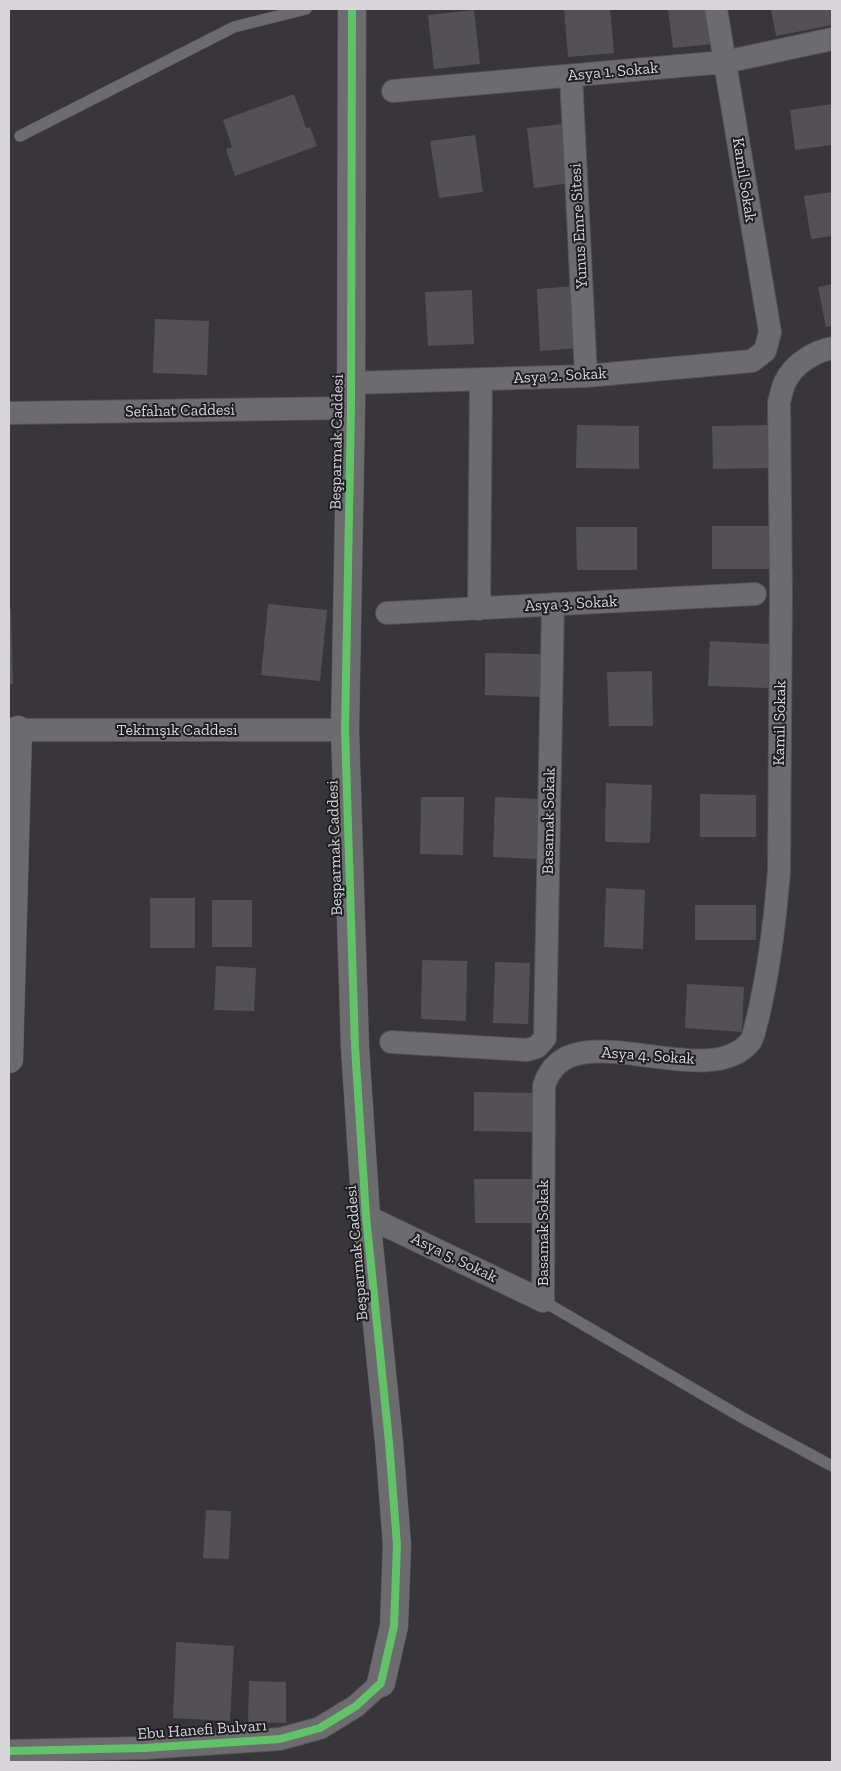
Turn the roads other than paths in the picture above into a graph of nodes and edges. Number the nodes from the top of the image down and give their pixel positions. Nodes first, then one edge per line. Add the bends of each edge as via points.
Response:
1 (306, 9) edge
2 (352, 9) edge
3 (716, 9) edge
4 (832, 39) edge
5 (725, 62) junction
6 (571, 76) junction
7 (393, 91) dead end
8 (20, 136) dead end
9 (832, 348) edge
10 (765, 351) joint
11 (586, 376) junction
12 (481, 380) junction
13 (351, 396) junction
14 (9, 413) edge
15 (755, 594) dead end
16 (553, 604) junction
17 (479, 608) junction
18 (387, 613) dead end
19 (14, 730) edge
20 (345, 730) junction
21 (751, 1041) joint
22 (391, 1042) dead end
23 (9, 1060) edge
24 (547, 1075) joint
25 (366, 1216) junction
26 (543, 1301) junction
27 (832, 1466) edge
28 (381, 1683) joint
29 (9, 1751) edge

1 - 8 lane via 234,27
2 - 13 street, Beşparmak Caddesi
3 - 5 street, Kamil Sokak
4 - 5 street, Asya 1. Sokak
5 - 6 street, Asya 1. Sokak
5 - 10 street, Kamil Sokak via 770,332
6 - 7 street, Asya 1. Sokak
6 - 11 street, Yunus Emre Sitesi
9 - 21 street, Kamil Sokak via 809,356 797,367 785,382 779,402 778,871 776,916
10 - 11 street, Asya 2. Sokak via 752,361
11 - 12 street, Asya 2. Sokak
12 - 13 street, Asya 2. Sokak
12 - 17 street
13 - 14 street, Sefahat Caddesi
13 - 20 street, Beşparmak Caddesi
15 - 16 street, Asya 3. Sokak
16 - 17 street, Asya 3. Sokak
16 - 22 street, Basamak Sokak via 545,1038 537,1047 527,1050
17 - 18 street, Asya 3. Sokak
19 - 20 street, Tekinışık Caddesi
19 - 23 street
20 - 25 street, Beşparmak Caddesi via 356,1047
21 - 24 street, Asya 4. Sokak via 727,1057 712,1060 590,1052 564,1058
24 - 26 street, Basamak Sokak via 544,1086
25 - 26 street, Asya 5. Sokak
25 - 28 street, Beşparmak Caddesi via 397,1545 394,1626
26 - 27 lane via 742,1418
28 - 29 street, Ebu Hanefi Bulvarı via 356,1706 320,1728 280,1739 144,1748

